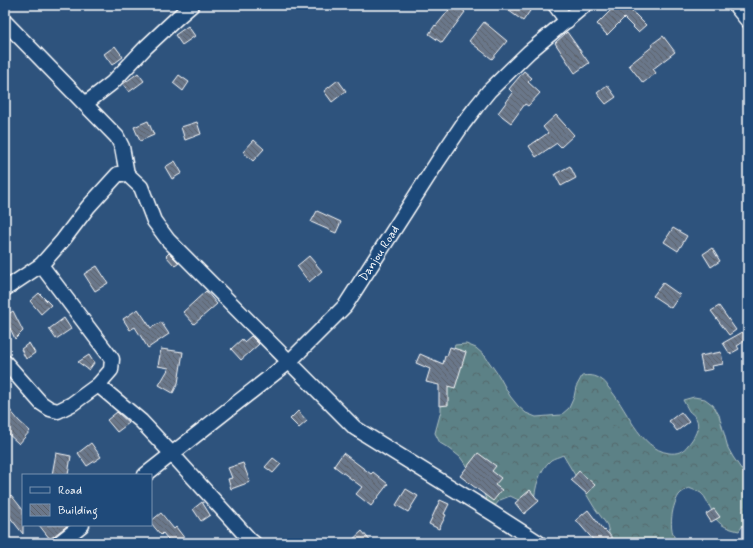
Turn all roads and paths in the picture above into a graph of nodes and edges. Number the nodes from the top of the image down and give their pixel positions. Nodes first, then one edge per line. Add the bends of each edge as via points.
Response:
1 (192, 5) edge
2 (554, 5) edge
3 (585, 5) edge
4 (735, 5) edge
5 (567, 21) junction
6 (748, 21) edge
7 (5, 22) edge
8 (85, 104) junction
9 (127, 174) junction
10 (42, 265) junction
11 (5, 289) edge
12 (5, 362) edge
13 (290, 362) junction
14 (98, 385) junction
15 (172, 454) junction
16 (146, 474) edge
17 (81, 526) edge
18 (59, 543) edge
19 (254, 543) edge
20 (539, 543) edge

1 - 8 street via 151,42 112,83
2 - 5 street
3 - 5 street, Danjou Road
4 - 6 street
5 - 13 street, Danjou Road via 529,52 489,91 438,161 345,306
7 - 8 street
8 - 9 street via 117,137 122,147
9 - 10 street via 118,174
9 - 13 street via 141,187 154,221 168,240
10 - 11 street
10 - 14 street via 112,359 111,370
12 - 14 street via 41,403 58,411
13 - 15 street, Danjou Road
13 - 20 street via 355,428
14 - 15 street via 141,421
15 - 16 street, Danjou Road
15 - 19 street
17 - 18 street

